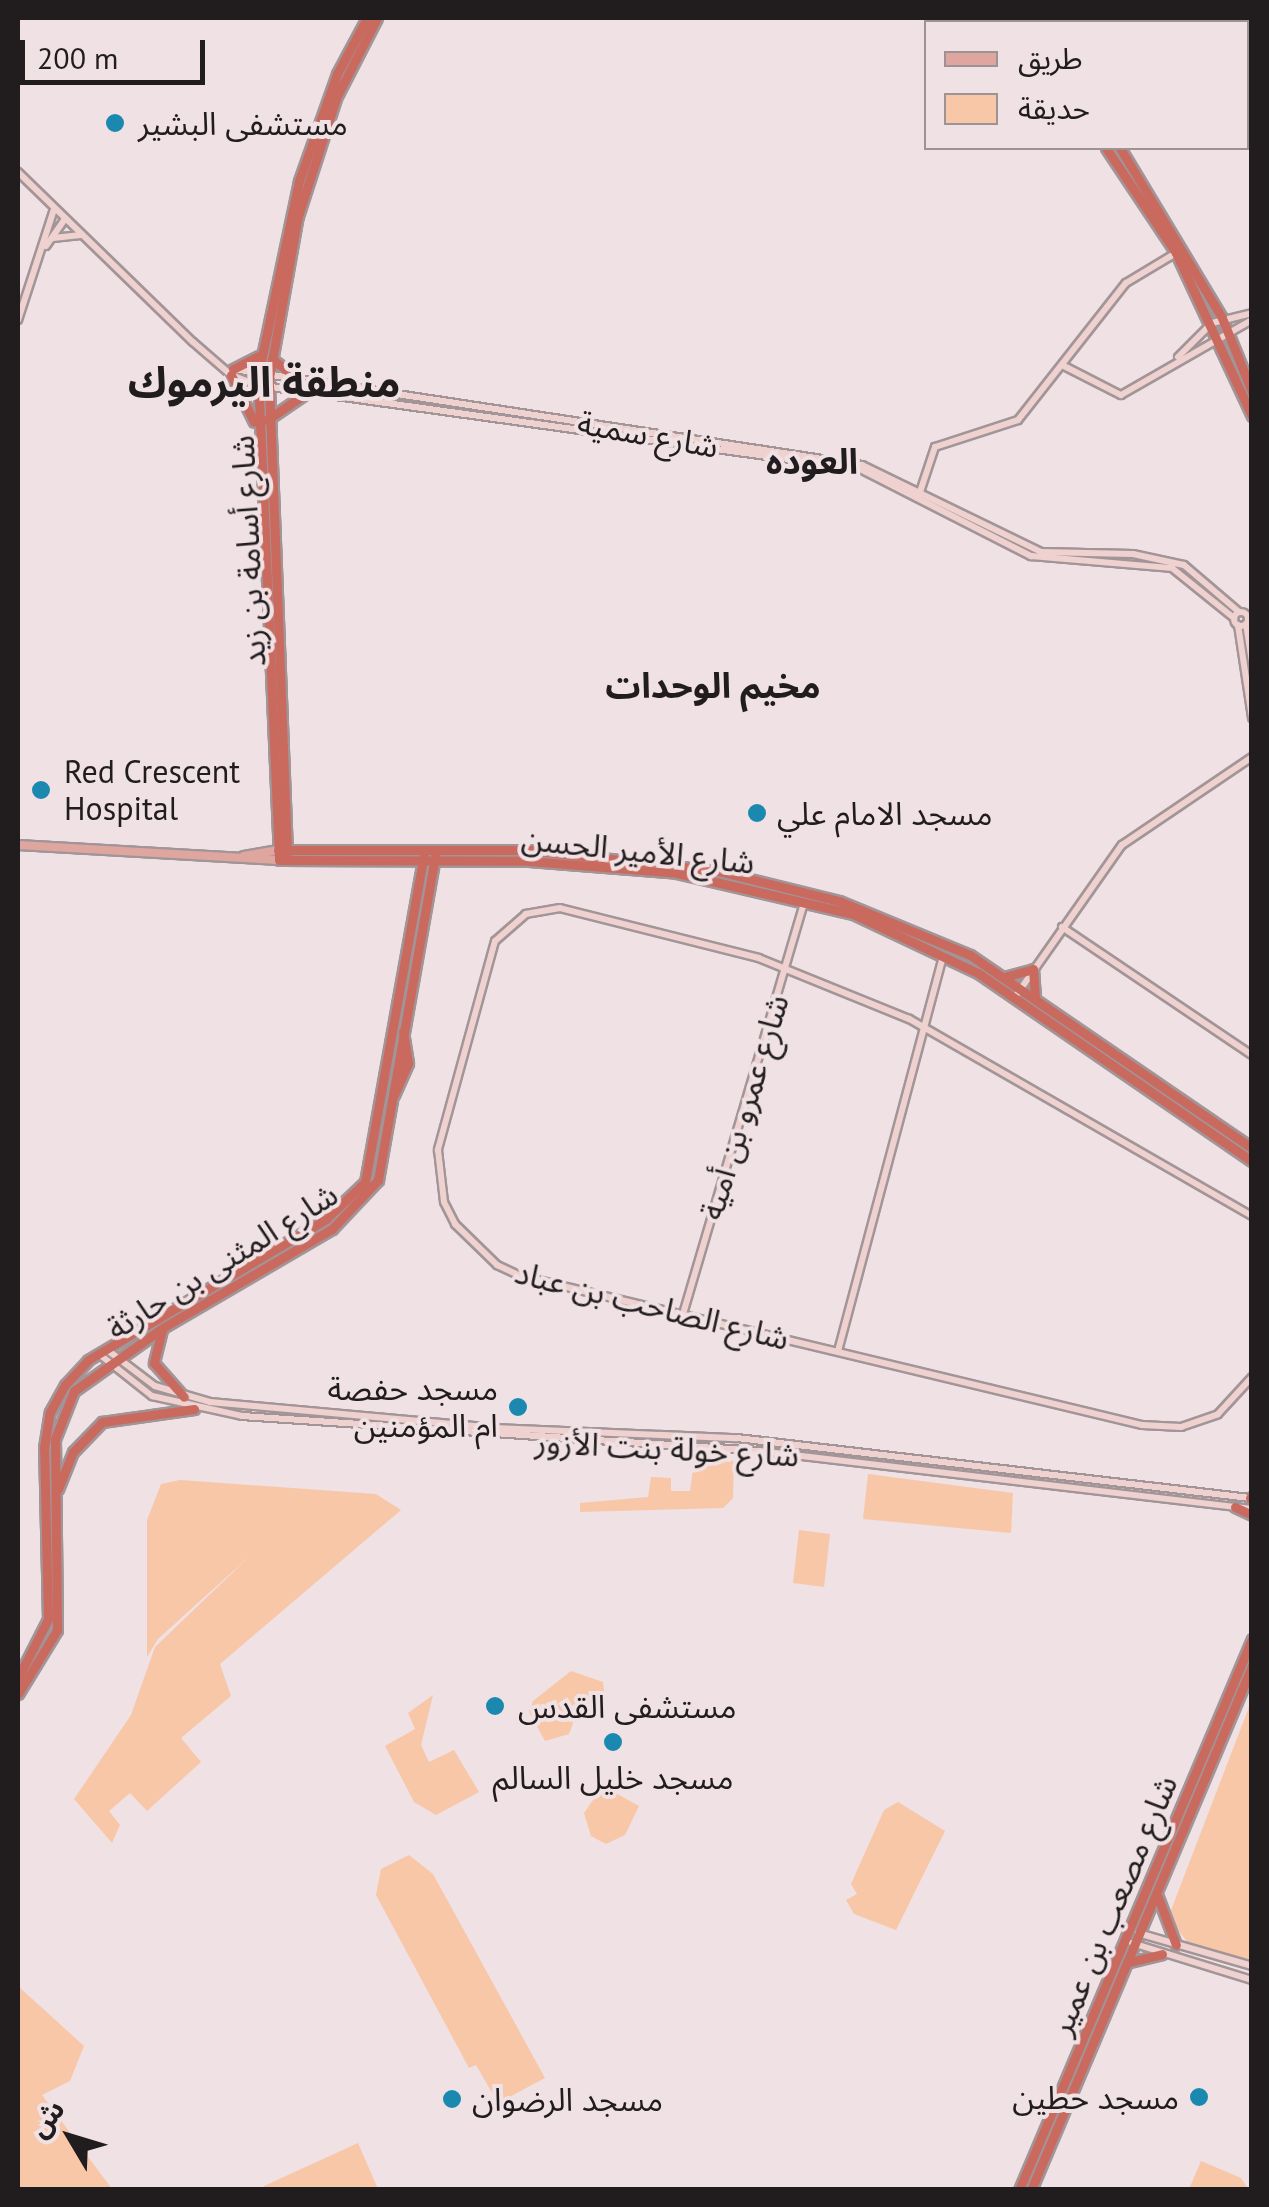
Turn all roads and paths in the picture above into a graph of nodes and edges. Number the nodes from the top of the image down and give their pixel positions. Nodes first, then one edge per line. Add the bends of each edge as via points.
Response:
1 (367, 18) edge
2 (377, 18) edge
3 (1108, 150) edge
4 (1121, 150) edge
5 (18, 172) edge
6 (1136, 177) junction
7 (54, 209) junction
8 (65, 220) junction
9 (81, 235) junction
10 (52, 239) junction
11 (46, 246) junction
12 (1176, 253) junction
13 (1252, 313) edge
14 (18, 320) edge
15 (1252, 320) edge
16 (1214, 322) junction
17 (1219, 335) junction
18 (266, 357) junction
19 (1178, 358) junction
20 (1064, 366) junction
21 (229, 371) junction
22 (264, 382) junction
23 (305, 389) junction
24 (1252, 392) edge
25 (1252, 416) edge
26 (267, 420) junction
27 (257, 428) junction
28 (918, 498) junction
29 (1243, 619) edge
30 (1252, 662) edge
31 (1252, 718) edge
32 (1252, 757) edge
33 (18, 845) edge
34 (431, 848) junction
35 (286, 851) junction
36 (530, 856) junction
37 (429, 859) junction
38 (405, 860) junction
39 (448, 860) junction
40 (426, 874) junction
41 (805, 900) junction
42 (1062, 927) junction
43 (944, 952) junction
44 (786, 966) junction
45 (1034, 969) junction
46 (1004, 976) junction
47 (1018, 993) junction
48 (1035, 998) junction
49 (924, 1026) junction
50 (1252, 1055) edge
51 (1252, 1148) edge
52 (1252, 1161) edge
53 (1252, 1216) edge
54 (330, 1224) junction
55 (683, 1314) junction
56 (164, 1327) junction
57 (838, 1351) junction
58 (102, 1352) junction
59 (110, 1361) junction
60 (1252, 1377) edge
61 (184, 1398) junction
62 (194, 1409) junction
63 (591, 1438) junction
64 (905, 1462) junction
65 (56, 1496) junction
66 (1251, 1503) edge
67 (1236, 1507) joint
68 (1252, 1639) edge
69 (1252, 1666) edge
70 (18, 1678) edge
71 (18, 1694) edge
72 (1158, 1896) junction
73 (1134, 1938) junction
74 (1176, 1945) junction
75 (1162, 1954) junction
76 (1130, 1962) junction
77 (1252, 1966) edge
78 (1252, 1980) edge
79 (1019, 2190) edge
80 (1031, 2190) edge

1 - 18 highway, شارع أسامة بن زيد via 337,74 299,181
2 - 18 highway, شارع أسامة بن زيد via 336,98 304,195
3 - 6 highway
4 - 6 highway
5 - 7 street
6 - 12 highway
6 - 16 highway
7 - 8 street
7 - 11 street
8 - 9 street
8 - 10 street
9 - 10 street
9 - 21 street
10 - 11 street
11 - 14 street
12 - 16 highway
12 - 20 street via 1126,283
13 - 16 street
15 - 17 street
16 - 17 highway
16 - 19 street
17 - 19 street
17 - 24 highway
17 - 25 highway
18 - 21 highway
18 - 22 highway, شارع أسامة بن زيد
18 - 23 highway
19 - 20 street via 1121,395
20 - 28 street via 1018,420 938,444
21 - 22 street, شارع سمية
21 - 27 highway
22 - 23 street, شارع سمية
22 - 26 highway, شارع أسامة بن زيد
22 - 27 highway, شارع أسامة بن زيد
23 - 26 highway
23 - 28 street, شارع سمية via 856,463
26 - 35 highway, شارع أسامة بن زيد
27 - 35 highway, شارع أسامة بن زيد
28 - 29 street, شارع سمية via 1041,552 1133,554 1184,566
29 - 30 street
29 - 31 street
32 - 42 street via 1134,835
33 - 35 main road, شارع الأمير الحسن via 244,856
34 - 35 highway, شارع الأمير الحسن
34 - 36 highway, شارع الأمير الحسن
34 - 37 highway, شارع المثنى بن حارثة
35 - 38 highway, شارع الأمير الحسن
36 - 39 highway, شارع الأمير الحسن
36 - 41 highway, شارع الأمير الحسن via 694,876
36 - 46 highway, شارع الأمير الحسن via 759,878 930,934
37 - 38 highway, شارع الأمير الحسن
37 - 39 highway, شارع الأمير الحسن
37 - 40 highway, شارع المثنى بن حارثة
38 - 40 highway
39 - 40 highway
40 - 54 highway, شارع المثنى بن حارثة via 372,1166
40 - 54 highway, شارع المثنى بن حارثة via 378,1180
41 - 43 highway, شارع الأمير الحسن
41 - 44 street, شارع عمرو بن أمية
42 - 45 street
42 - 50 street
43 - 47 highway, شارع الأمير الحسن
43 - 49 street
44 - 49 street, شارع الصاحب بن عباد
44 - 55 street, شارع عمرو بن أمية
44 - 55 street, شارع الصاحب بن عباد via 578,910 526,914 492,948 440,1131 446,1209 497,1265
45 - 46 highway
45 - 47 street
45 - 48 highway
46 - 47 highway, شارع الأمير الحسن
47 - 48 highway, شارع الأمير الحسن
47 - 52 highway, شارع الأمير الحسن
48 - 51 highway, شارع الأمير الحسن
49 - 53 street, شارع الصاحب بن عباد
49 - 57 street
54 - 56 highway, شارع المثنى بن حارثة
54 - 58 highway, شارع المثنى بن حارثة
55 - 57 street, شارع الصاحب بن عباد
56 - 59 highway, شارع المثنى بن حارثة
56 - 61 highway via 154,1363
57 - 60 street, شارع الصاحب بن عباد via 1166,1428 1218,1414
58 - 59 street, شارع خولة بنت الأزور
58 - 70 highway, شارع المثنى بن حارثة via 76,1371 50,1412 48,1619
59 - 61 street, شارع خولة بنت الأزور
59 - 62 street, شارع خولة بنت الأزور via 138,1388
59 - 65 highway, شارع المثنى بن حارثة via 64,1408
61 - 63 street, شارع خولة بنت الأزور
62 - 63 street, شارع خولة بنت الأزور
62 - 65 highway via 102,1422 73,1452
63 - 64 street, شارع خولة بنت الأزور
64 - 66 street, شارع خولة بنت الأزور
64 - 67 street, شارع خولة بنت الأزور
65 - 71 highway, شارع المثنى بن حارثة via 57,1630
66 - 67 highway
68 - 73 highway, شارع مصعب بن عمير
69 - 72 highway, شارع مصعب بن عمير
72 - 73 highway, شارع مصعب بن عمير
72 - 74 highway
73 - 74 street
73 - 75 street
73 - 76 highway, شارع مصعب بن عمير
73 - 79 highway, شارع مصعب بن عمير
74 - 77 street
75 - 76 highway
75 - 78 street
76 - 80 highway, شارع مصعب بن عمير

